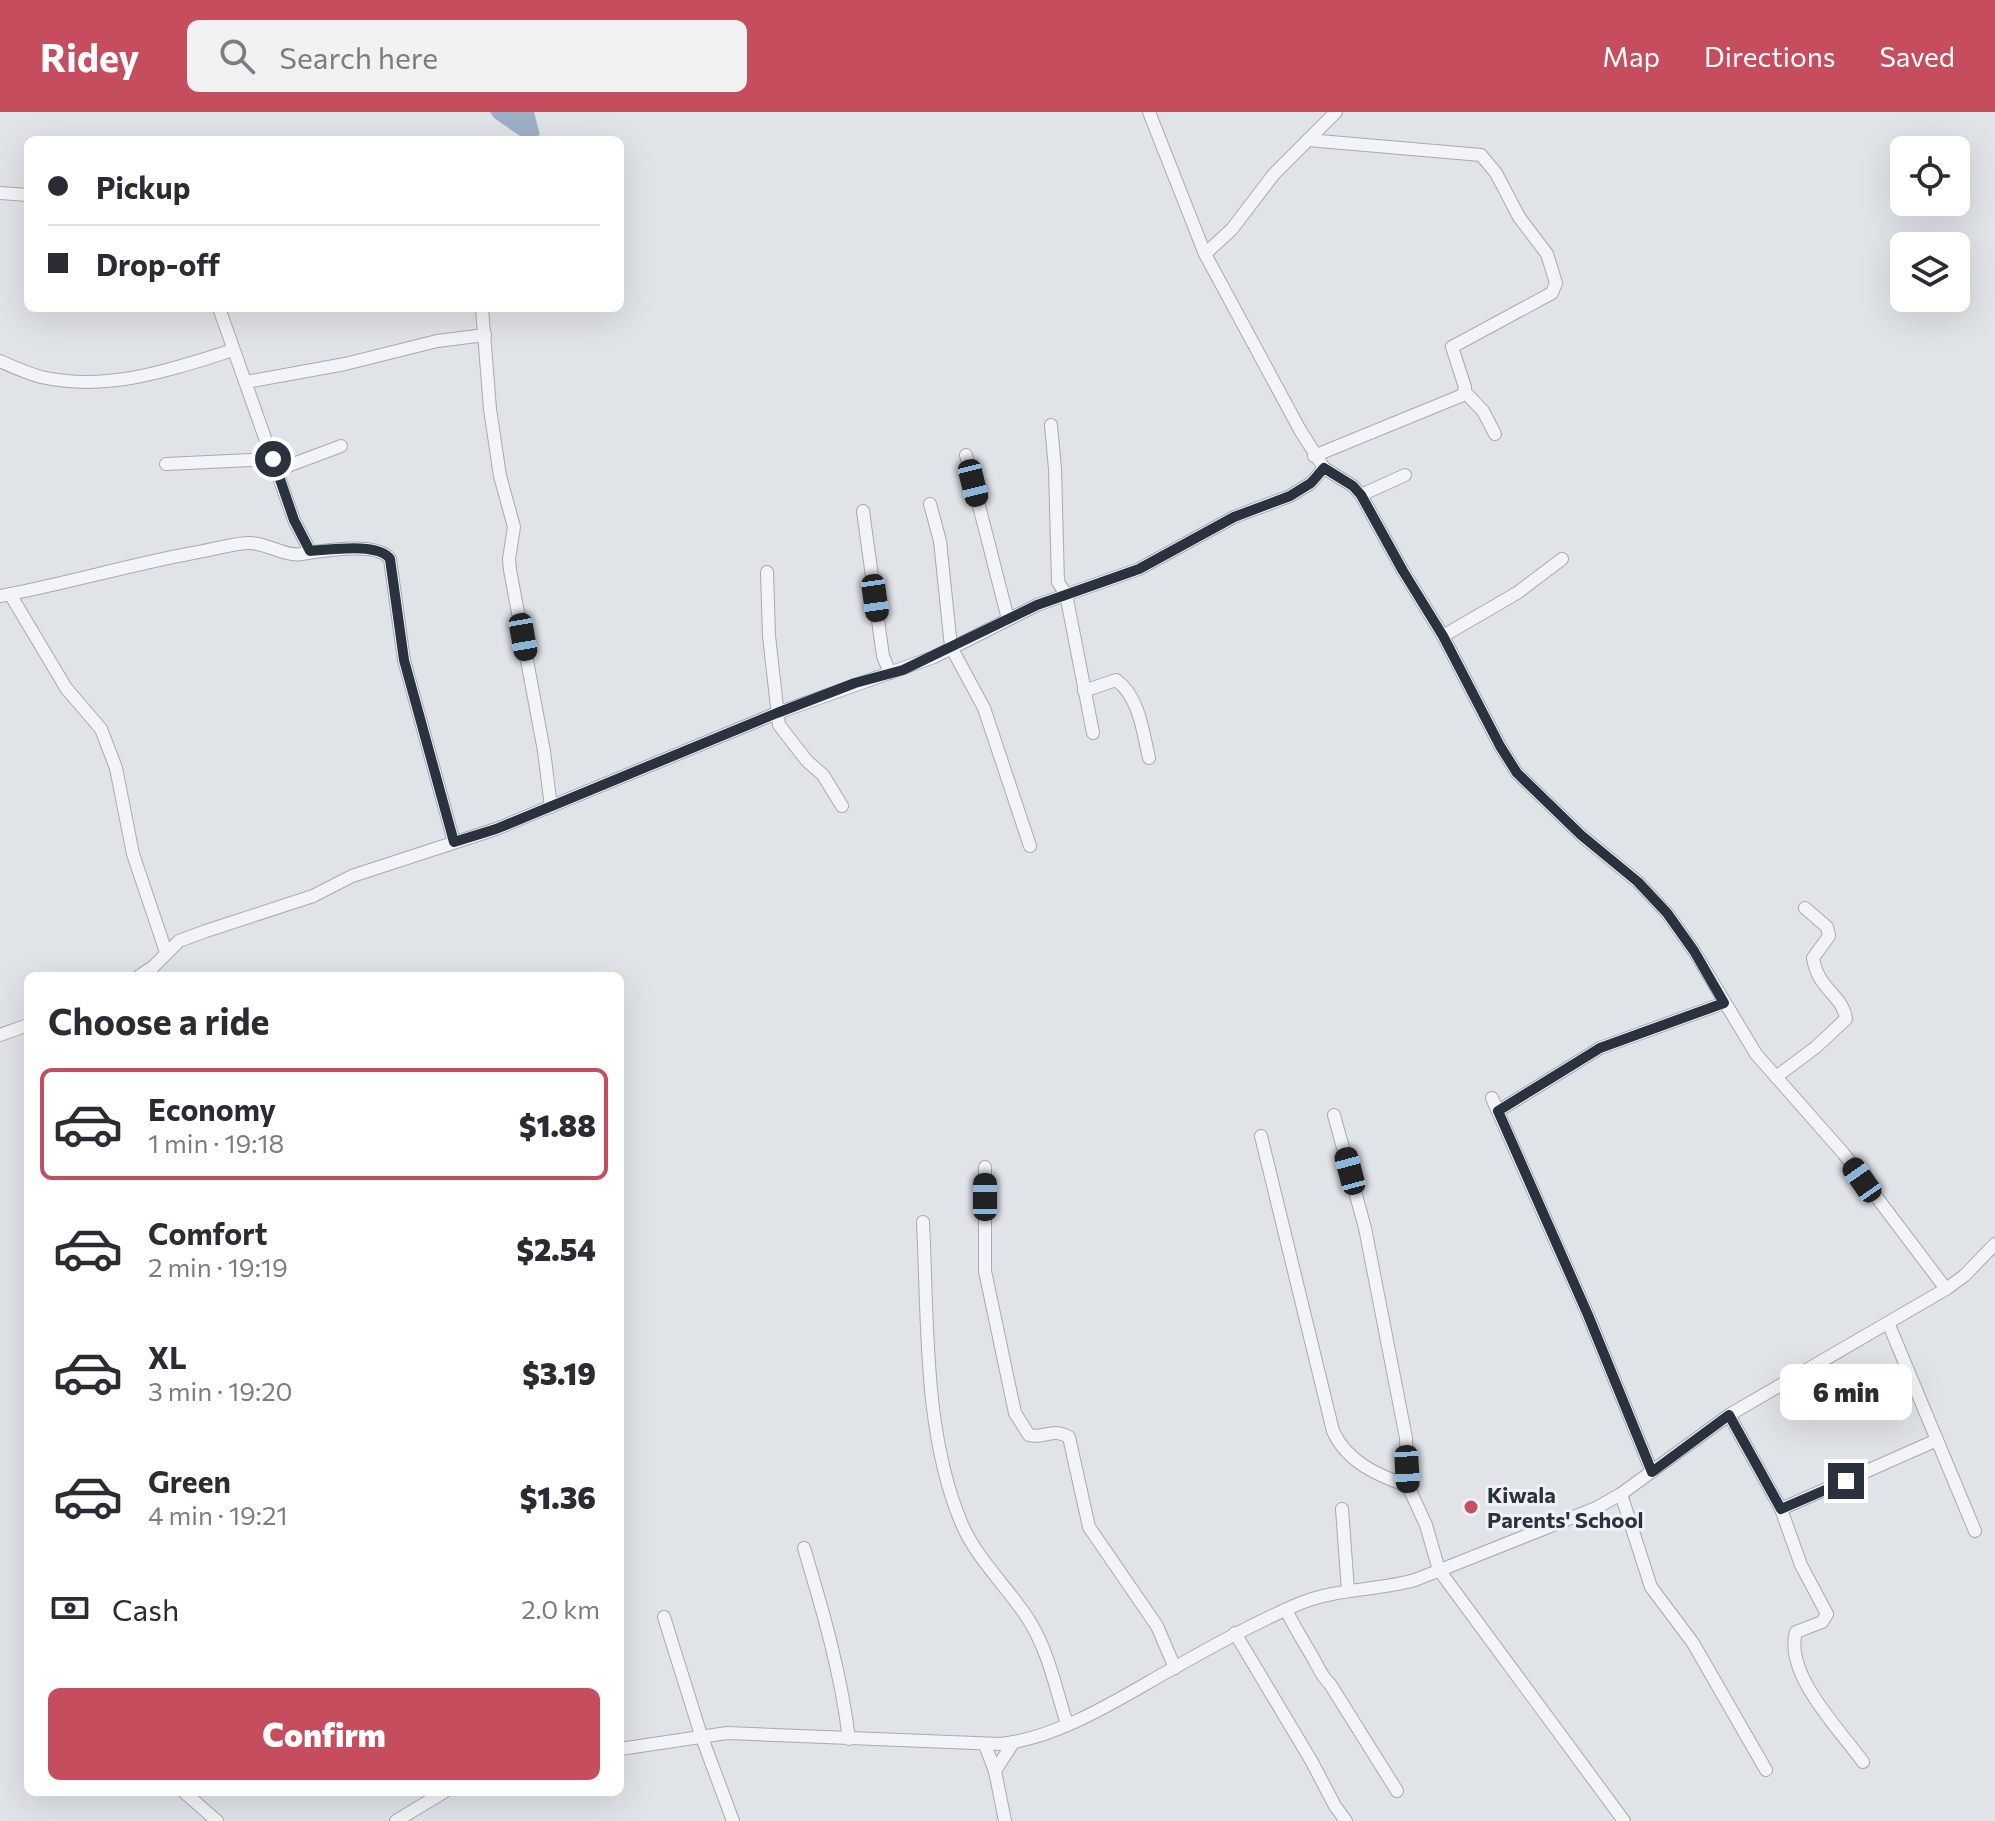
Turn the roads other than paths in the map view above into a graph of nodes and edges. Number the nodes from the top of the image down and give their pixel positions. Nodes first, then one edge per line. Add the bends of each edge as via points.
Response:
1 (1149, 112) edge
2 (1336, 112) edge
3 (1308, 140) junction
4 (0, 193) edge
5 (24, 195) edge
6 (1205, 254) junction
7 (220, 312) edge
8 (482, 312) edge
9 (485, 335) junction
10 (233, 350) junction
11 (0, 361) edge
12 (246, 382) junction
13 (1465, 392) junction
14 (1051, 425) dead end
15 (1495, 434) dead end
16 (341, 446) dead end
17 (966, 455) dead end
18 (1314, 456) junction
19 (166, 464) dead end
20 (275, 464) junction
21 (1324, 468) junction
22 (1405, 475) dead end
23 (1361, 495) junction
24 (930, 504) dead end
25 (863, 511) dead end
26 (310, 551) junction
27 (1562, 559) dead end
28 (767, 572) dead end
29 (1066, 594) junction
30 (5, 595) edge
31 (1008, 619) junction
32 (1443, 636) junction
33 (951, 647) junction
34 (890, 673) junction
35 (1084, 691) junction
36 (777, 713) junction
37 (1093, 733) dead end
38 (1149, 758) dead end
39 (842, 806) dead end
40 (551, 807) junction
41 (454, 842) junction
42 (1030, 846) dead end
43 (1805, 908) dead end
44 (166, 952) junction
45 (145, 972) edge
46 (1724, 1003) junction
47 (24, 1026) edge
48 (0, 1035) edge
49 (1776, 1077) junction
50 (1492, 1098) dead end
51 (1498, 1111) junction
52 (1334, 1115) dead end
53 (1261, 1136) dead end
54 (985, 1167) dead end
55 (923, 1222) dead end
56 (1995, 1244) edge
57 (1990, 1260) edge
58 (1946, 1289) junction
59 (1889, 1325) junction
60 (1729, 1415) junction
61 (1937, 1440) junction
62 (1652, 1472) junction
63 (1408, 1486) junction
64 (1621, 1494) junction
65 (1342, 1509) dead end
66 (1781, 1509) junction
67 (1975, 1531) dead end
68 (804, 1548) dead end
69 (1439, 1570) junction
70 (1348, 1590) junction
71 (1286, 1610) junction
72 (664, 1617) dead end
73 (1235, 1633) junction
74 (1175, 1668) junction
75 (1067, 1724) junction
76 (701, 1735) junction
77 (849, 1739) junction
78 (1013, 1743) junction
79 (985, 1745) junction
80 (624, 1748) edge
81 (1863, 1762) dead end
82 (1766, 1770) dead end
83 (995, 1771) junction
84 (1397, 1791) dead end
85 (189, 1796) edge
86 (437, 1796) edge
87 (217, 1821) edge
88 (396, 1821) edge
89 (733, 1821) edge
90 (1005, 1821) edge
91 (1346, 1821) edge
92 (1624, 1821) edge

1 - 6 street
2 - 3 street
3 - 6 street
3 - 13 street via 1481,155 1547,254 1556,283 1552,293 1452,347
4 - 5 street
6 - 18 street
7 - 10 street
8 - 9 street
9 - 12 street
9 - 40 street via 498,463 514,527 510,570
10 - 11 street via 148,377 103,382 38,376
10 - 12 street
12 - 20 street
13 - 15 street
13 - 18 street
14 - 29 street via 1058,582
16 - 20 street
17 - 31 street
18 - 21 street
19 - 20 street
20 - 26 street
21 - 23 street
21 - 29 street via 1290,496 1234,517 1139,569
22 - 23 street
23 - 32 street
24 - 33 street via 940,541
25 - 34 street via 883,656
26 - 30 street via 299,555 249,543
26 - 41 street via 370,549 383,551 390,559 404,660
27 - 32 street via 1517,593
28 - 36 street
29 - 31 street
29 - 35 street
30 - 44 street via 66,688 101,729 116,768 133,854
31 - 33 street
32 - 46 street via 1517,773 1667,913
33 - 34 street
33 - 42 street via 984,708
34 - 36 street
35 - 37 street
35 - 38 street via 1116,680 1126,687
36 - 39 street via 779,725 823,775
36 - 40 street
40 - 41 street
41 - 44 street via 179,941
43 - 49 street via 1827,927 1829,936 1813,958 1815,971 1845,1016 1816,1047
44 - 45 street
46 - 49 street
46 - 51 street via 1600,1048
47 - 48 street
49 - 58 street via 1844,1154
50 - 51 street
51 - 62 street
52 - 63 street via 1365,1228 1406,1438
53 - 63 street via 1339,1446 1385,1478
54 - 74 street via 985,1271 1015,1413 1029,1435 1058,1432 1069,1437 1089,1527 1157,1626
55 - 75 street via 931,1380 950,1494 970,1537 1030,1623
56 - 57 street
57 - 58 street
58 - 59 street
59 - 60 street
59 - 61 street
60 - 62 street
60 - 66 street
61 - 66 street
61 - 67 street
62 - 64 street
63 - 69 street
64 - 69 street via 1570,1520
64 - 82 street via 1651,1587 1693,1643
65 - 70 street
66 - 81 street via 1801,1565 1827,1614 1822,1622 1796,1632 1795,1655 1806,1686
68 - 77 street via 842,1684
69 - 70 street via 1394,1586
69 - 92 street
70 - 71 street
71 - 73 street
71 - 84 street
72 - 76 street
73 - 74 street
73 - 91 street
74 - 75 street
75 - 78 street
76 - 77 street
76 - 80 street
76 - 89 street
77 - 79 street
78 - 79 street
78 - 83 street
79 - 83 street
83 - 90 street
85 - 87 street
86 - 88 street

